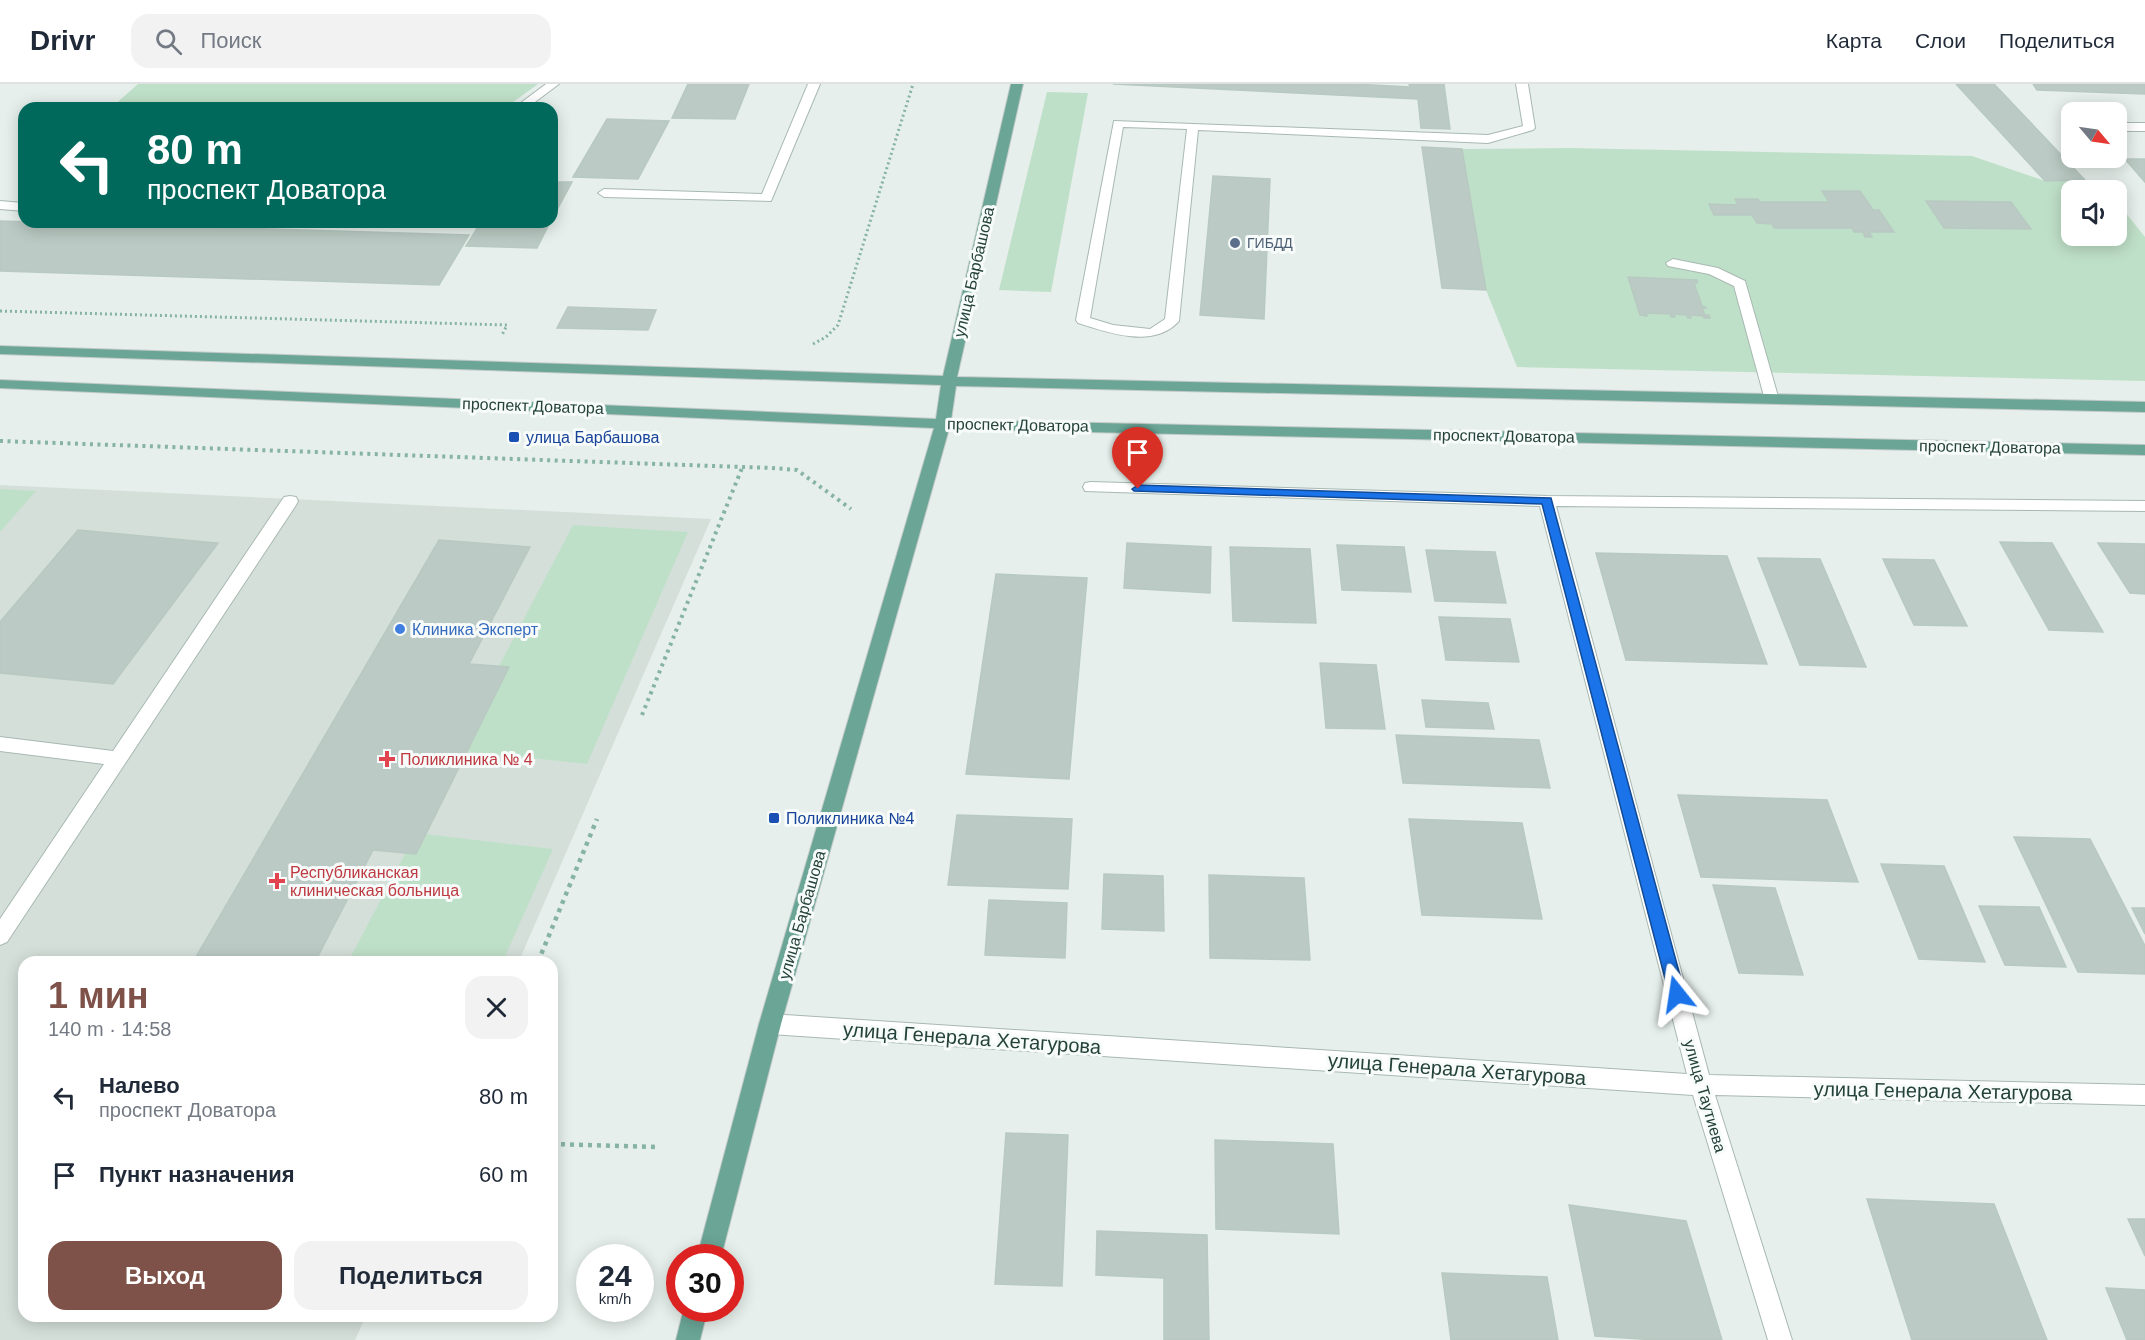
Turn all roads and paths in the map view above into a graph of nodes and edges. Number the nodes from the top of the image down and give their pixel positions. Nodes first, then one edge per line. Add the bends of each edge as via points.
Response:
1 (553, 84) edge
2 (814, 84) edge
3 (913, 84) edge
4 (1017, 84) edge
5 (1522, 84) edge
6 (528, 102) edge
7 (1193, 126) junction
8 (2127, 127) edge
9 (2145, 128) edge
10 (604, 193) dead end
11 (4, 205) edge
12 (0, 216) edge
13 (1673, 263) dead end
14 (805, 347) dead end
15 (0, 350) edge
16 (949, 381) junction
17 (0, 384) edge
18 (1772, 400) junction
19 (2145, 407) edge
20 (943, 424) junction
21 (0, 441) edge
22 (2145, 450) edge
23 (742, 468) junction
24 (1091, 487) dead end
25 (290, 501) dead end
26 (1547, 501) junction
27 (2145, 506) edge
28 (851, 509) dead end
29 (642, 715) dead end
30 (0, 744) edge
31 (118, 759) junction
32 (597, 819) dead end
33 (0, 936) edge
34 (540, 956) edge
35 (770, 1024) junction
36 (1701, 1085) junction
37 (2145, 1095) edge
38 (558, 1144) edge
39 (657, 1147) dead end
40 (712, 1244) edge
41 (692, 1322) edge
42 (688, 1340) edge
43 (1780, 1340) edge

1 - 6 street
2 - 10 street via 767,198
3 - 14 path via 838,326 826,338
4 - 16 main road, улица Барбашова
5 - 7 street via 1529,128 1488,139
7 - 7 street via 1118,123 1083,320 1111,329 1152,333 1172,321
8 - 9 street
11 - 12 street
13 - 18 street via 1713,271 1740,284
15 - 16 main road
16 - 18 main road
16 - 20 main road, улица Барбашова
17 - 20 main road, проспект Доватора
18 - 19 main road
20 - 22 main road, проспект Доватора
20 - 35 main road, улица Барбашова
21 - 23 path
23 - 28 path via 797,470
23 - 29 path
24 - 26 street
25 - 31 street
26 - 27 street
26 - 36 street, улица Таутиева
30 - 31 street
31 - 33 street
32 - 34 path
35 - 36 street, улица Генерала Хетагурова
35 - 40 main road, улица Барбашова
36 - 37 street, улица Генерала Хетагурова
36 - 43 street, улица Таутиева
38 - 39 path
41 - 42 main road

